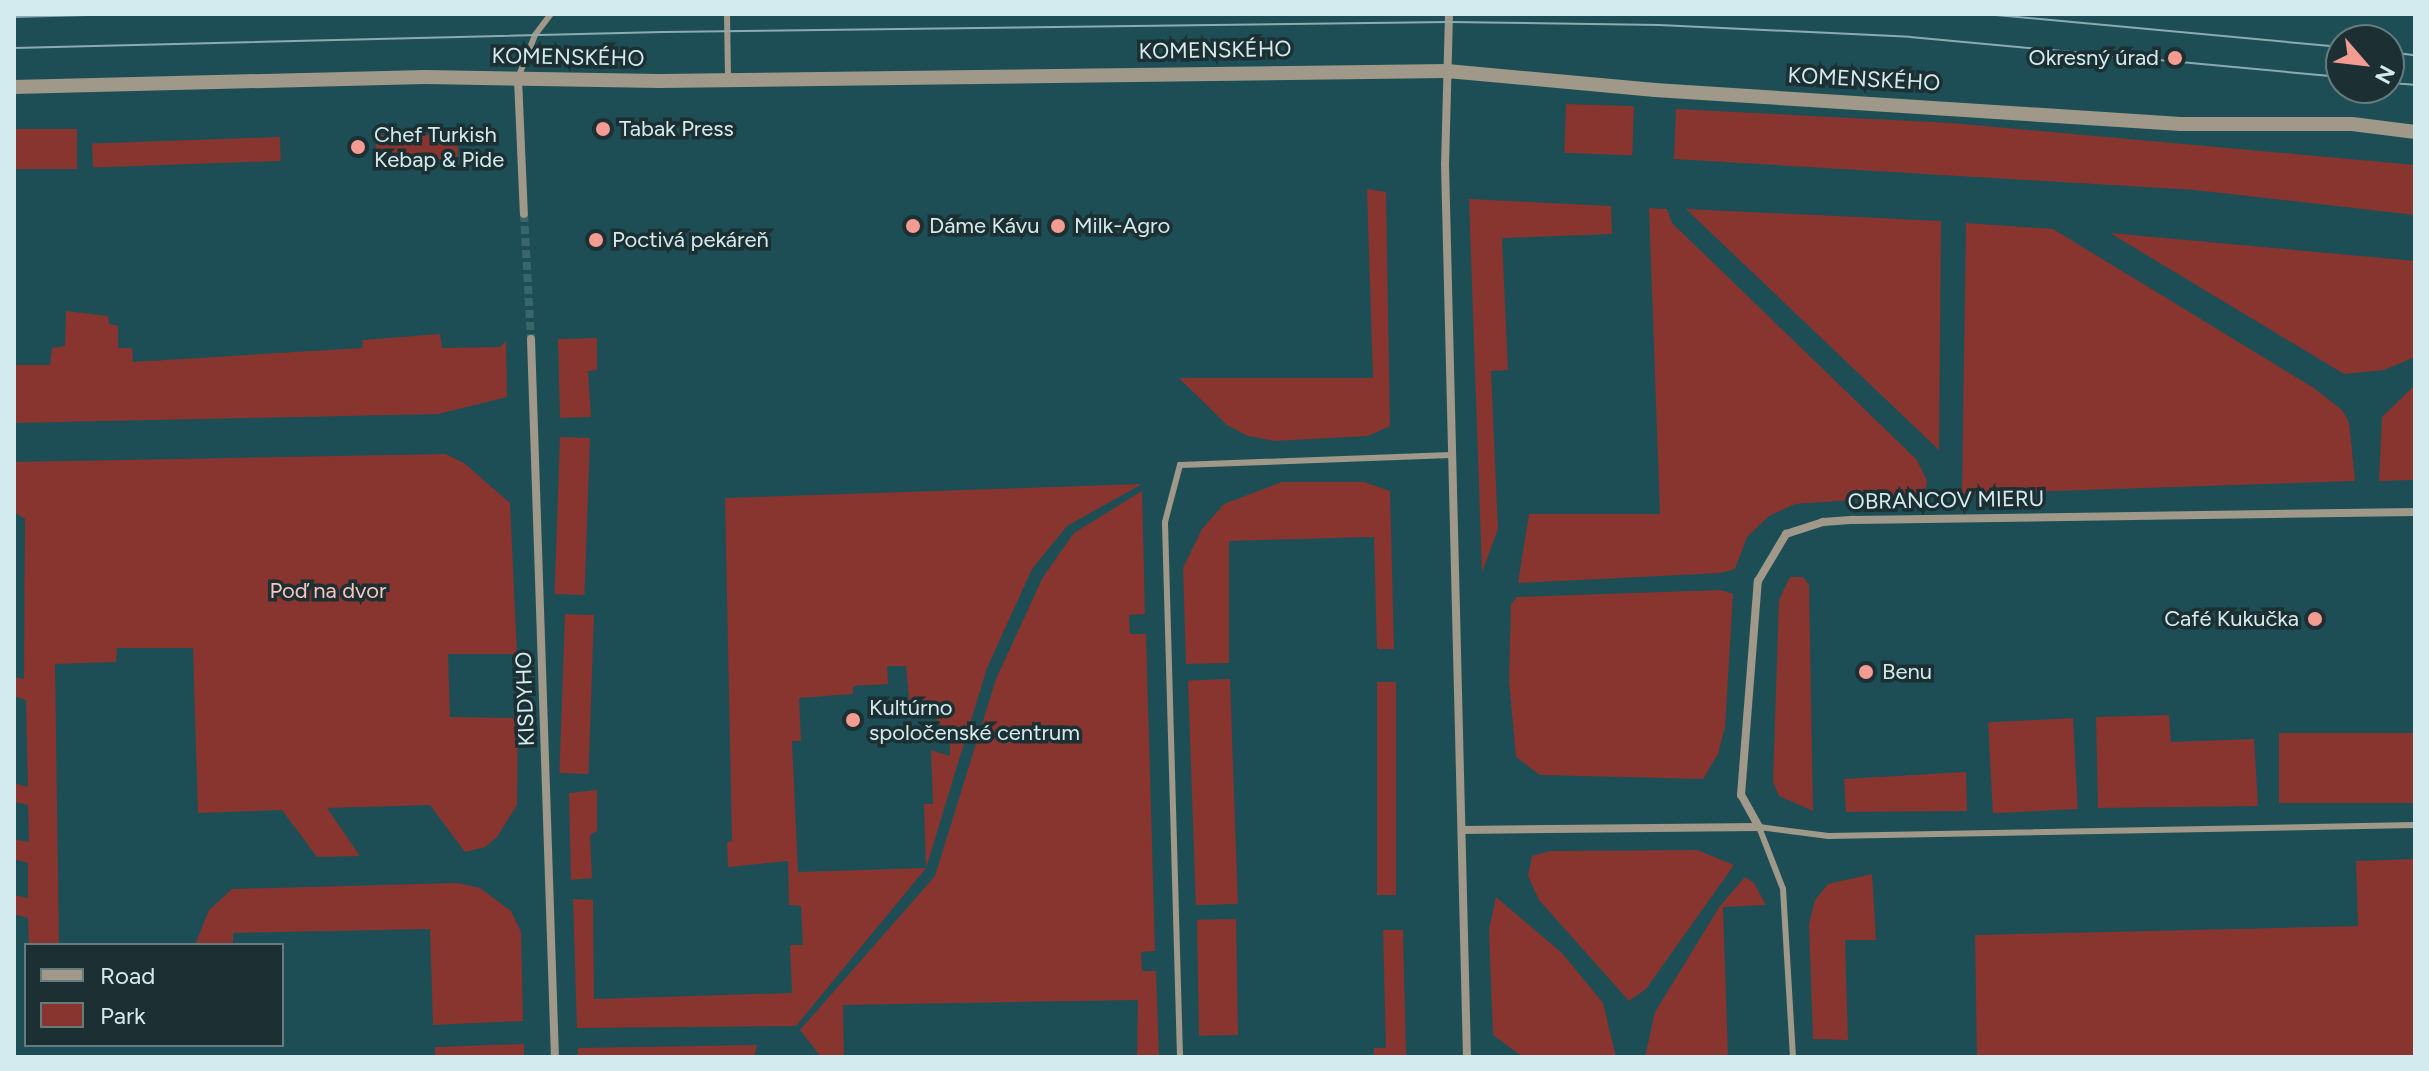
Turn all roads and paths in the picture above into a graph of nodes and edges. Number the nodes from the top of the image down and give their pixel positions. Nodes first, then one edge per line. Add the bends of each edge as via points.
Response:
1 (551, 14) edge
2 (727, 14) edge
3 (1449, 14) edge
4 (1447, 71) junction
5 (518, 79) junction
6 (728, 80) junction
7 (14, 87) edge
8 (2415, 132) edge
9 (524, 214) tunnel mouth
10 (531, 339) tunnel mouth
11 (1451, 455) junction
12 (2415, 512) edge
13 (2415, 825) edge
14 (1759, 827) junction
15 (1462, 830) junction
16 (555, 1057) edge
17 (1180, 1057) edge
18 (1467, 1057) edge
19 (1793, 1057) edge

1 - 5 lane via 535,35
2 - 6 lane
3 - 4 street
4 - 6 street, KOMENSKÉHO
4 - 8 street, KOMENSKÉHO via 2181,124 2352,124
4 - 11 street
5 - 6 street, KOMENSKÉHO
5 - 7 street, KOMENSKÉHO
5 - 9 street
10 - 16 street, KISDYHO
11 - 15 street
11 - 17 lane via 1180,465 1165,522
12 - 14 street, OBRANCOV MIERU via 1870,519 1823,522 1786,534 1758,581 1741,795
13 - 14 lane via 1828,836
14 - 15 street
14 - 19 lane, OBRANCOV MIERU via 1783,889
15 - 18 street

